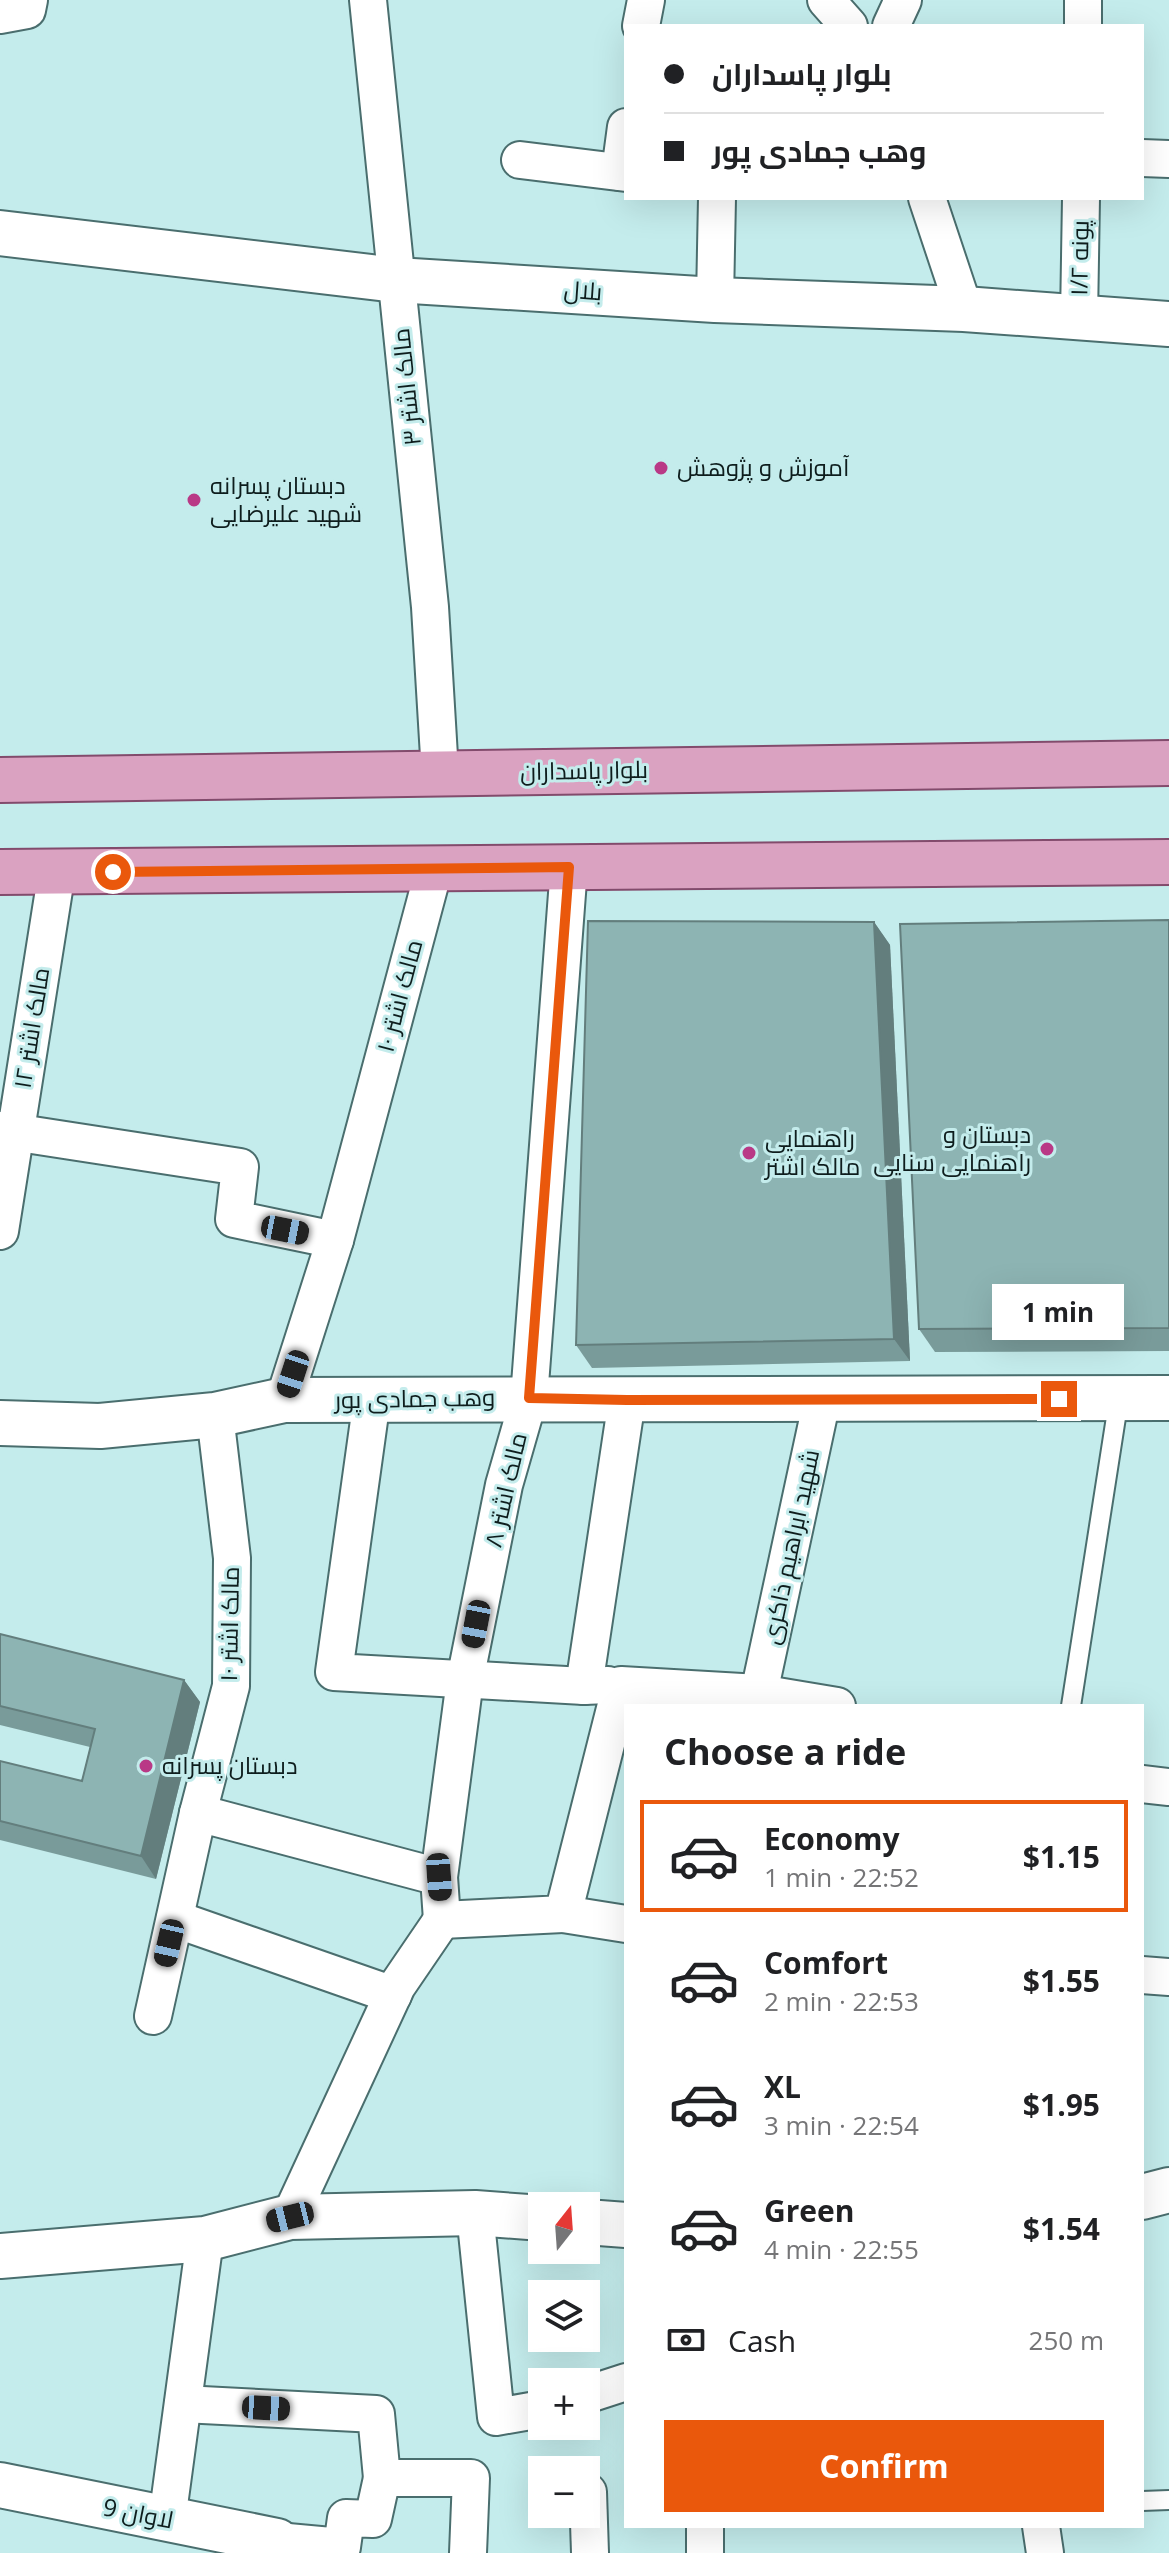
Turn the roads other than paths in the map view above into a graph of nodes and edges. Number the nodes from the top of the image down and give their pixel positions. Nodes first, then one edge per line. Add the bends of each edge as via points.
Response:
1 (29, 0) edge
2 (368, 0) edge
3 (646, 0) edge
4 (826, 0) edge
5 (903, 0) edge
6 (1083, 0) edge
7 (0, 15) edge
8 (641, 24) edge
9 (847, 24) edge
10 (892, 24) edge
11 (1083, 24) edge
12 (1144, 158) edge
13 (1169, 159) edge
14 (520, 160) dead end
15 (623, 173) edge
16 (717, 200) edge
17 (928, 200) edge
18 (1081, 200) edge
19 (0, 233) edge
20 (396, 280) junction
21 (715, 300) junction
22 (964, 309) junction
23 (1079, 318) junction
24 (1169, 324) edge
25 (1169, 763) edge
26 (440, 773) junction
27 (0, 780) edge
28 (1169, 862) edge
29 (569, 867) junction
30 (434, 869) junction
31 (57, 871) junction
32 (0, 872) edge
33 (8, 1131) edge
34 (0, 1231) edge
35 (335, 1240) junction
36 (529, 1398) junction
37 (1119, 1398) junction
38 (1169, 1398) edge
39 (372, 1399) junction
40 (284, 1400) junction
41 (627, 1400) junction
42 (822, 1400) junction
43 (215, 1415) junction
44 (0, 1423) edge
45 (465, 1680) junction
46 (621, 1685) junction
47 (584, 1686) junction
48 (758, 1700) edge
49 (811, 1704) edge
50 (1071, 1704) edge
51 (1144, 1784) edge
52 (1169, 1787) edge
53 (198, 1813) junction
54 (439, 1877) junction
55 (563, 1914) junction
56 (175, 1919) junction
57 (442, 1920) junction
58 (624, 1924) edge
59 (1144, 1975) edge
60 (1169, 1977) edge
61 (393, 1995) junction
62 (153, 2016) dead end
63 (1169, 2190) edge
64 (1144, 2196) edge
65 (475, 2213) junction
66 (290, 2217) junction
67 (528, 2217) edge
68 (600, 2223) edge
69 (624, 2225) edge
70 (205, 2239) junction
71 (0, 2256) edge
72 (624, 2383) edge
73 (600, 2390) edge
74 (183, 2404) junction
75 (528, 2411) edge
76 (382, 2478) junction
77 (0, 2485) edge
78 (1169, 2500) edge
79 (1144, 2501) edge
80 (167, 2520) junction
81 (589, 2528) edge
82 (705, 2528) edge
83 (1041, 2528) edge
84 (276, 2547) edge
85 (468, 2553) edge
86 (590, 2553) edge
87 (705, 2553) edge
88 (1045, 2553) edge

1 - 7 street via 27,10
2 - 20 street, مالک اشتر ۳
3 - 8 street
4 - 9 street
5 - 10 street
6 - 11 street
12 - 13 street
14 - 15 street
16 - 21 street
17 - 22 street
18 - 23 street, پونه ۱/۲
19 - 20 street, بلال
20 - 21 street, بلال
20 - 26 street, مالک اشتر ۳ via 430,607
21 - 22 street, بلال
22 - 23 street, بلال
23 - 24 street, بلال
25 - 26 main road, بلوار پاسداران
26 - 27 main road, بلوار پاسداران
28 - 29 main road
29 - 30 main road
29 - 36 street, مالک اشتر ۸
30 - 31 main road
30 - 35 street, مالک اشتر ۱۰
31 - 32 main road
31 - 33 street, مالک اشتر ۱۲
33 - 34 street, مالک اشتر ۱۲
33 - 35 street via 240,1167 234,1219
35 - 40 street, مالک اشتر ۱۰
36 - 39 street, وهب جمادی پور
36 - 41 street, وهب جمادی پور
36 - 45 street, مالک اشتر ۸ via 504,1485
37 - 38 street, وهب جمادی پور
37 - 42 street, وهب جمادی پور
37 - 50 lane
39 - 40 street, وهب جمادی پور
39 - 45 street via 334,1672
40 - 43 street, وهب جمادی پور
41 - 42 street, وهب جمادی پور
41 - 47 street
42 - 48 street, شهید ابراهیم ذاکری
43 - 44 street, وهب جمادی پور via 100,1426
43 - 53 street, مالک اشتر ۱۰ via 232,1558 231,1686
45 - 47 street
45 - 54 street, مالک اشتر ۸
46 - 47 street
46 - 48 street
46 - 55 street
48 - 49 street
51 - 52 street
53 - 54 street
53 - 56 street, مالک اشتر ۱۰
54 - 57 street, مالک اشتر ۸
55 - 57 street
55 - 58 street
56 - 61 street
56 - 62 street, مالک اشتر ۱۰
57 - 61 street
59 - 60 street
61 - 66 street
63 - 64 street
65 - 66 street
65 - 67 street
65 - 75 street via 496,2417
66 - 70 street
68 - 69 street
70 - 71 street
70 - 74 street
72 - 73 street
74 - 76 street via 376,2414
74 - 80 street
76 - 84 street via 373,2519 346,2518 342,2547
76 - 85 street via 471,2478
77 - 80 street, لاوان 9
78 - 79 lane
80 - 84 street, لاوان 9
81 - 86 street
82 - 87 street
83 - 88 street

